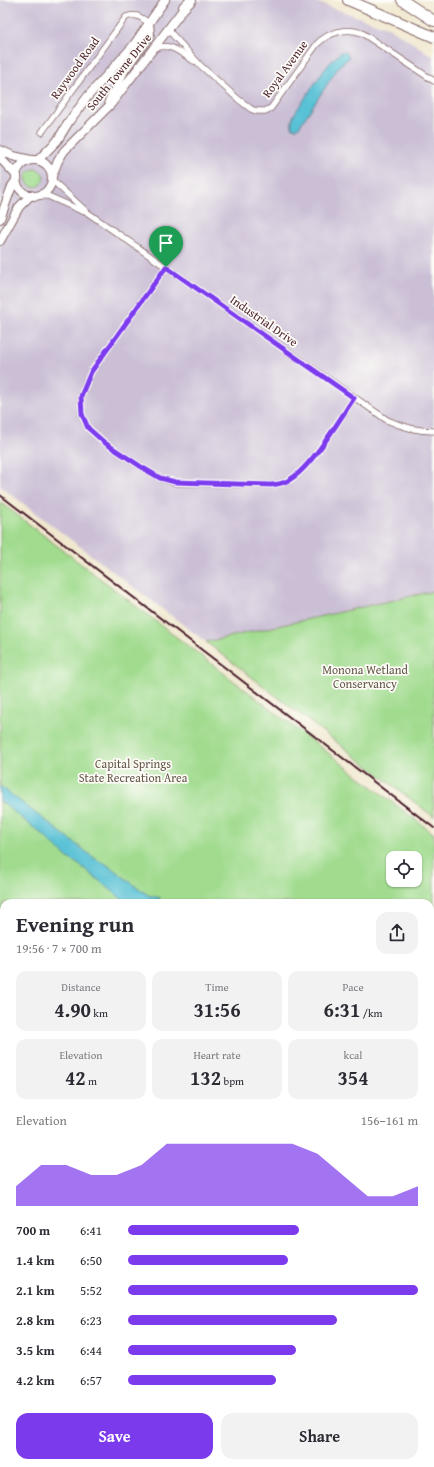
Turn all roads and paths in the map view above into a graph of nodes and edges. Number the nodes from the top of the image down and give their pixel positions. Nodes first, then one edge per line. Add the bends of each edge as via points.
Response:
1 (165, 0) edge
2 (348, 0) edge
3 (402, 0) edge
4 (188, 2) edge
5 (434, 21) edge
6 (148, 23) junction
7 (169, 27) junction
8 (434, 37) edge
9 (152, 50) junction
10 (201, 66) junction
11 (434, 81) edge
12 (104, 111) junction
13 (42, 132) dead end
14 (0, 150) edge
15 (0, 158) edge
16 (35, 160) junction
17 (17, 177) junction
18 (52, 178) junction
19 (33, 195) junction
20 (88, 214) junction
21 (0, 219) edge
22 (0, 241) edge
23 (166, 267) junction
24 (354, 398) junction
25 (434, 431) edge

1 - 6 street, South Towne Drive
2 - 8 highway
3 - 5 highway
4 - 7 street, South Towne Drive
6 - 12 street via 150,34 124,71
6 - 13 street, Raywood Road via 138,16 126,17
6 - 16 street, South Towne Drive via 133,46 88,96 57,141
7 - 9 street, South Towne Drive
7 - 10 street, Royal Avenue via 171,33
9 - 10 street, Royal Avenue via 167,46
9 - 12 street, South Towne Drive
10 - 11 street, Royal Avenue via 251,109 265,111 276,102 322,39 329,34 356,30
12 - 18 street, South Towne Drive via 64,151
14 - 16 street via 17,157
15 - 17 street
16 - 17 street via 23,164
16 - 18 street via 48,165
17 - 19 street via 22,190
17 - 21 street
18 - 19 street via 48,189 40,195
18 - 20 street, Industrial Drive
19 - 20 street, Industrial Drive via 48,196
19 - 22 street via 19,207
20 - 23 street, Industrial Drive
23 - 24 street, Industrial Drive
23 - 24 street via 91,372 81,396 82,414 88,428 105,443 160,478 175,482 271,485 284,483 308,463
24 - 25 street, Industrial Drive via 400,426

